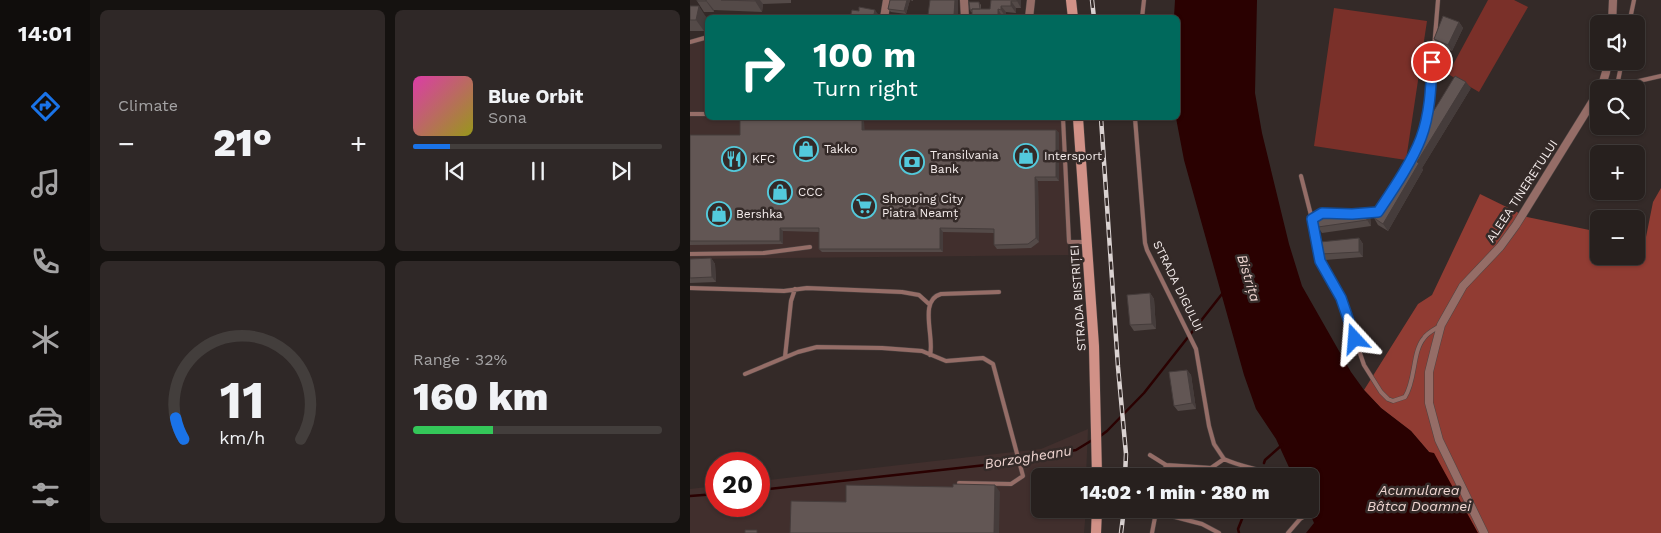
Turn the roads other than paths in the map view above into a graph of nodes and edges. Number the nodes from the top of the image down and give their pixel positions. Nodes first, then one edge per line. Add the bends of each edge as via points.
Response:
1 (888, 0) edge
2 (964, 0) edge
3 (1031, 0) edge
4 (1144, 0) edge
5 (1438, 0) edge
6 (1614, 0) edge
7 (1634, 0) edge
8 (1072, 1) edge
9 (885, 15) edge
10 (965, 15) edge
11 (1029, 15) edge
12 (1067, 15) edge
13 (1073, 15) edge
14 (1142, 15) edge
15 (1613, 15) edge
16 (1631, 15) edge
17 (705, 38) edge
18 (690, 42) edge
19 (1661, 76) edge
20 (1643, 80) edge
21 (1590, 105) edge
22 (690, 114) edge
23 (705, 114) edge
24 (1062, 120) edge
25 (1078, 120) edge
26 (1135, 120) edge
27 (1421, 138) edge
28 (1301, 176) dead end
29 (1383, 204) edge
30 (1312, 219) junction
31 (1086, 242) junction
32 (810, 247) dead end
33 (690, 254) edge
34 (690, 288) edge
35 (796, 289) junction
36 (999, 292) dead end
37 (929, 304) junction
38 (1441, 325) junction
39 (930, 355) junction
40 (785, 357) junction
41 (745, 374) dead end
42 (1150, 455) dead end
43 (1224, 459) junction
44 (1166, 465) junction
45 (1097, 468) edge
46 (1165, 468) edge
47 (1250, 468) edge
48 (959, 483) edge
49 (1097, 518) edge
50 (1155, 518) edge
51 (1182, 518) edge
52 (1303, 518) edge
53 (1096, 533) edge
54 (1152, 533) edge
55 (1218, 533) edge
56 (1288, 533) edge
57 (1484, 533) edge

1 - 9 street
2 - 10 street
3 - 11 street
4 - 14 lane
5 - 27 lane via 1430,97
6 - 15 street
7 - 16 lane
8 - 12 main road
8 - 13 main road
17 - 18 lane
19 - 20 lane
21 - 38 street, ALEEA TINERETULUI via 1516,225 1500,248 1463,286
22 - 23 lane
24 - 31 lane via 1069,242
25 - 31 main road, STRADA BISTRIȚEI
26 - 43 lane, STRADA DIGULUI via 1145,243 1195,345 1209,426 1214,444
28 - 30 lane
29 - 30 lane via 1378,212 1322,213
30 - 38 lane via 1320,261 1341,298 1364,365 1388,399 1393,401 1405,397 1410,390 1416,356 1424,338
31 - 45 main road, STRADA BISTRIȚEI via 1094,346
32 - 33 lane via 764,253
34 - 35 lane
35 - 37 lane via 902,292 919,295
35 - 40 lane via 791,301
36 - 37 lane via 941,294
37 - 39 lane
38 - 57 street, ALEEA TINERETULUI via 1429,372 1429,403 1439,440
39 - 40 lane via 882,348 816,347
39 - 48 lane via 946,361 983,358 993,364 1023,476 1011,484
40 - 41 lane
42 - 44 lane
43 - 44 lane via 1211,468
43 - 47 lane
44 - 46 lane
49 - 53 main road
50 - 54 lane
51 - 55 lane
52 - 56 lane

